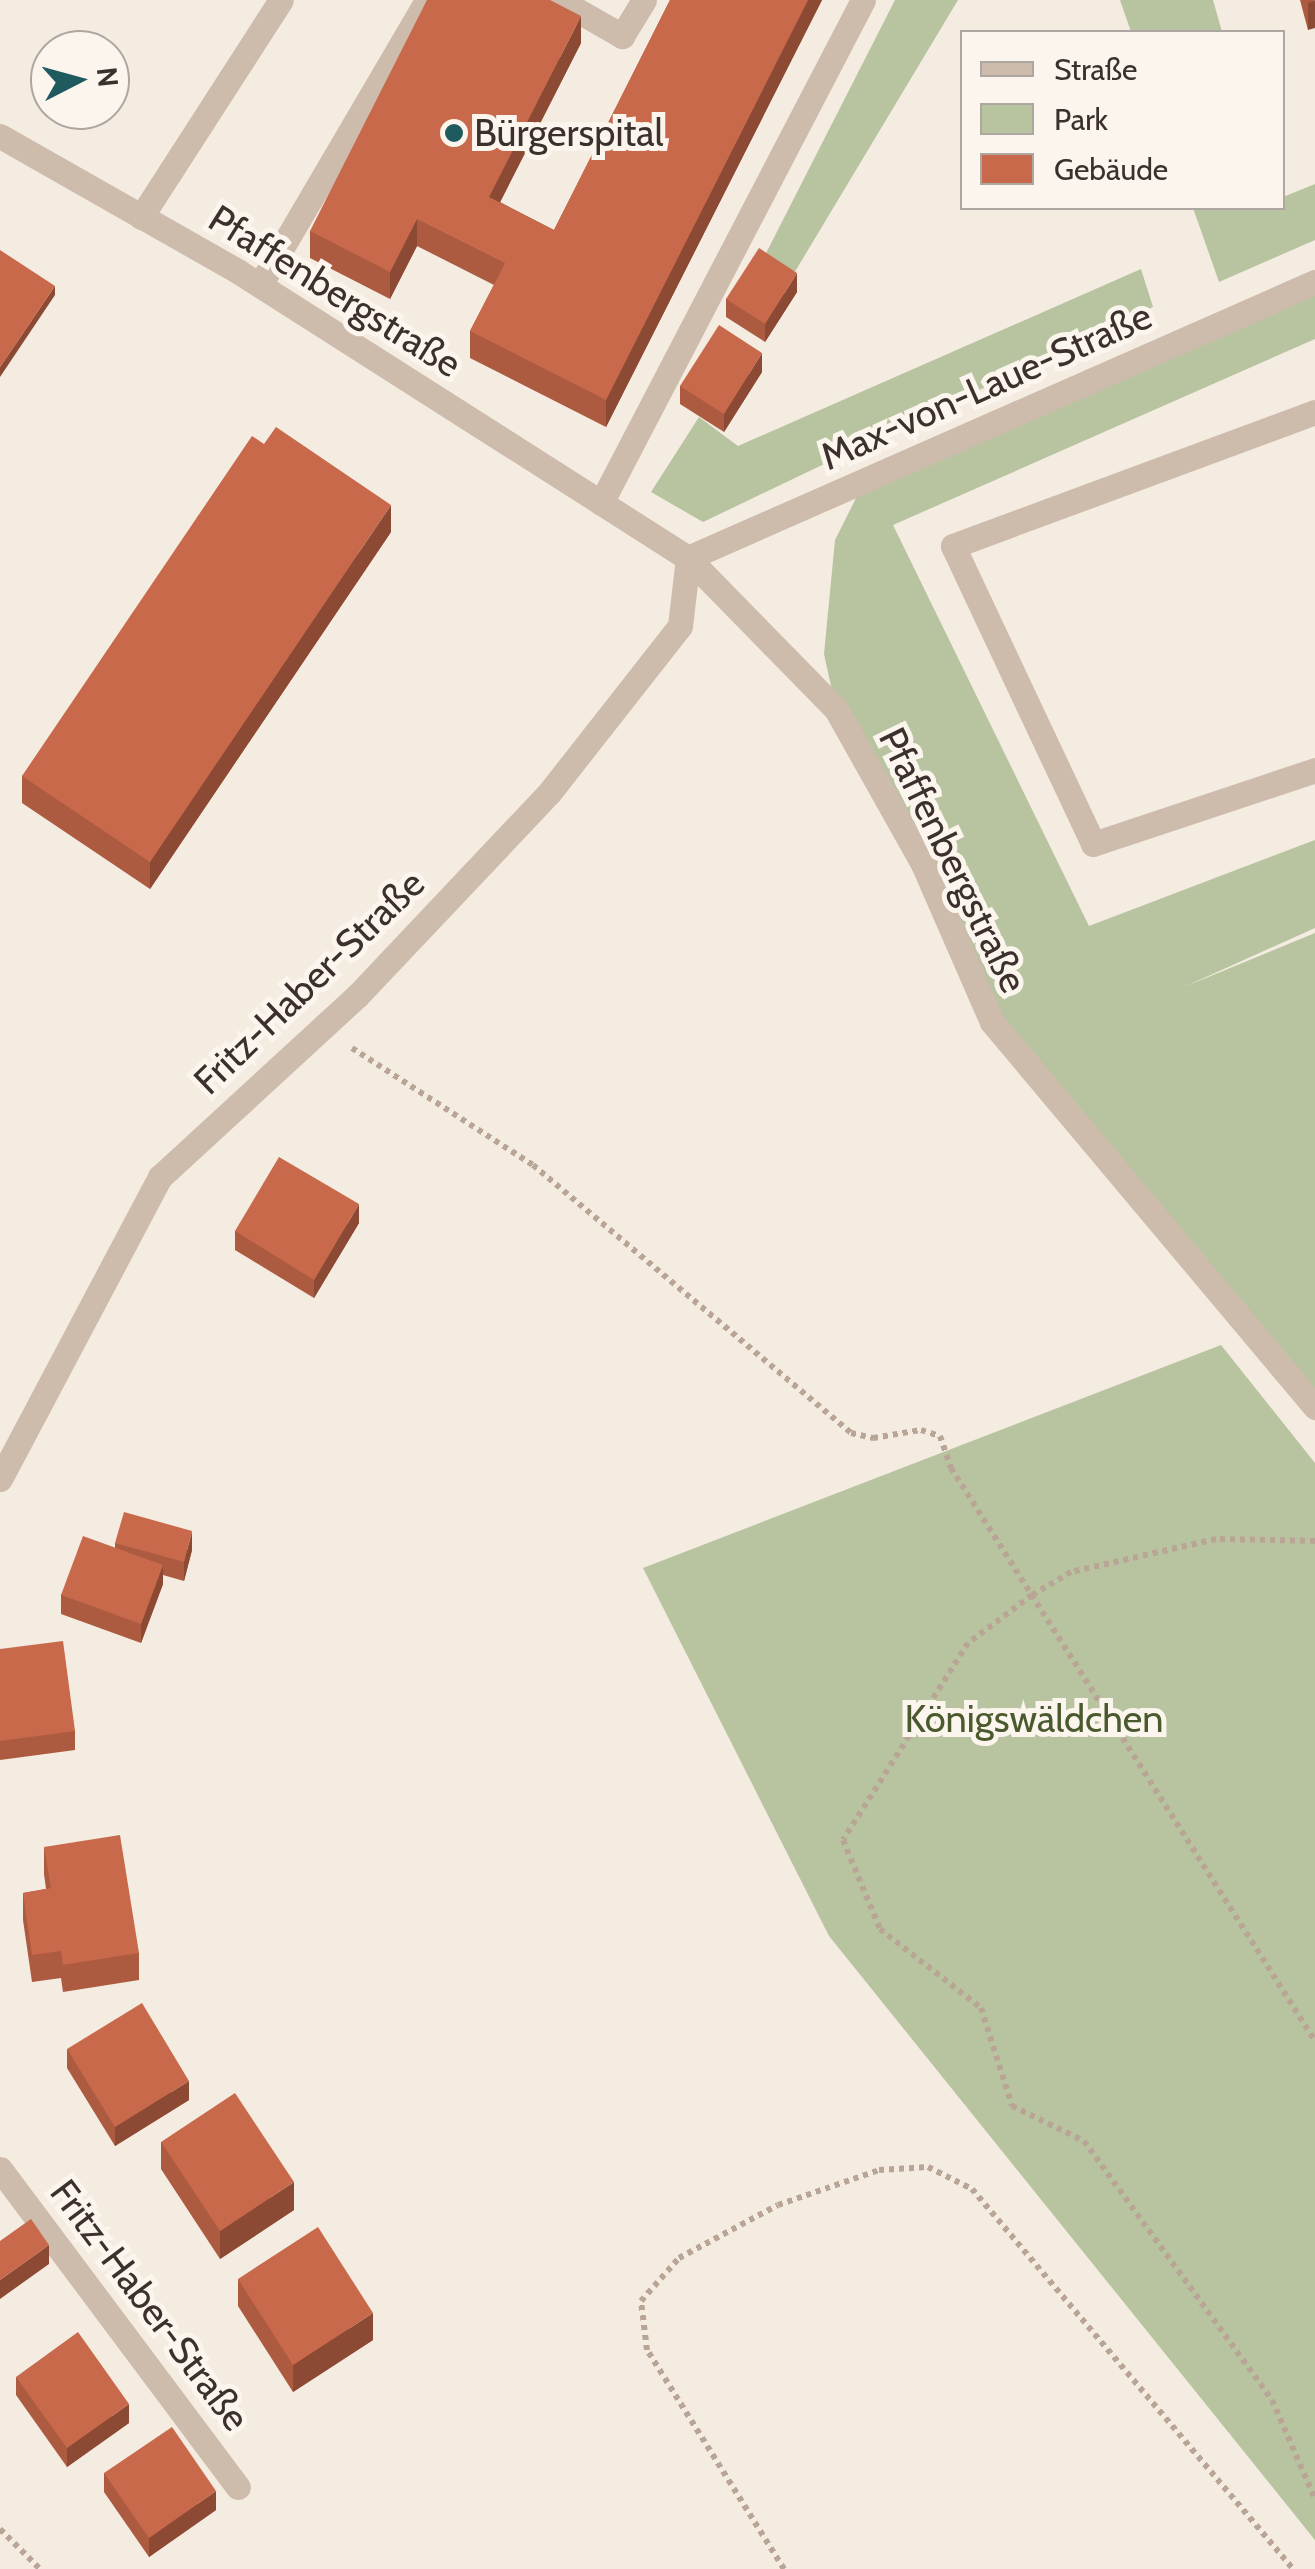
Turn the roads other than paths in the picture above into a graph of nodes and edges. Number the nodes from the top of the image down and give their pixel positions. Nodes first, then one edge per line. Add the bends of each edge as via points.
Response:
1 (281, 0) edge
2 (427, 0) edge
3 (558, 0) edge
4 (644, 0) edge
5 (863, 0) edge
6 (0, 136) edge
7 (141, 217) junction
8 (1315, 282) edge
9 (260, 285) junction
10 (1315, 412) edge
11 (601, 503) junction
12 (688, 558) junction
13 (1315, 770) edge
14 (1315, 1408) edge
15 (0, 1479) edge
16 (0, 2169) edge
17 (238, 2486) dead end

1 - 7 street
2 - 9 street
3 - 4 street via 622,36
5 - 11 street
6 - 7 street, Pfaffenbergstraße
7 - 9 street, Pfaffenbergstraße
8 - 12 street, Max-von-Laue-Straße
9 - 11 street, Pfaffenbergstraße
10 - 13 street via 953,546 1093,844
11 - 12 street, Pfaffenbergstraße
12 - 14 street, Pfaffenbergstraße via 836,709 923,864 992,1022
12 - 15 street, Fritz-Haber-Straße via 680,626 550,793 322,1028 160,1177
16 - 17 street, Fritz-Haber-Straße

